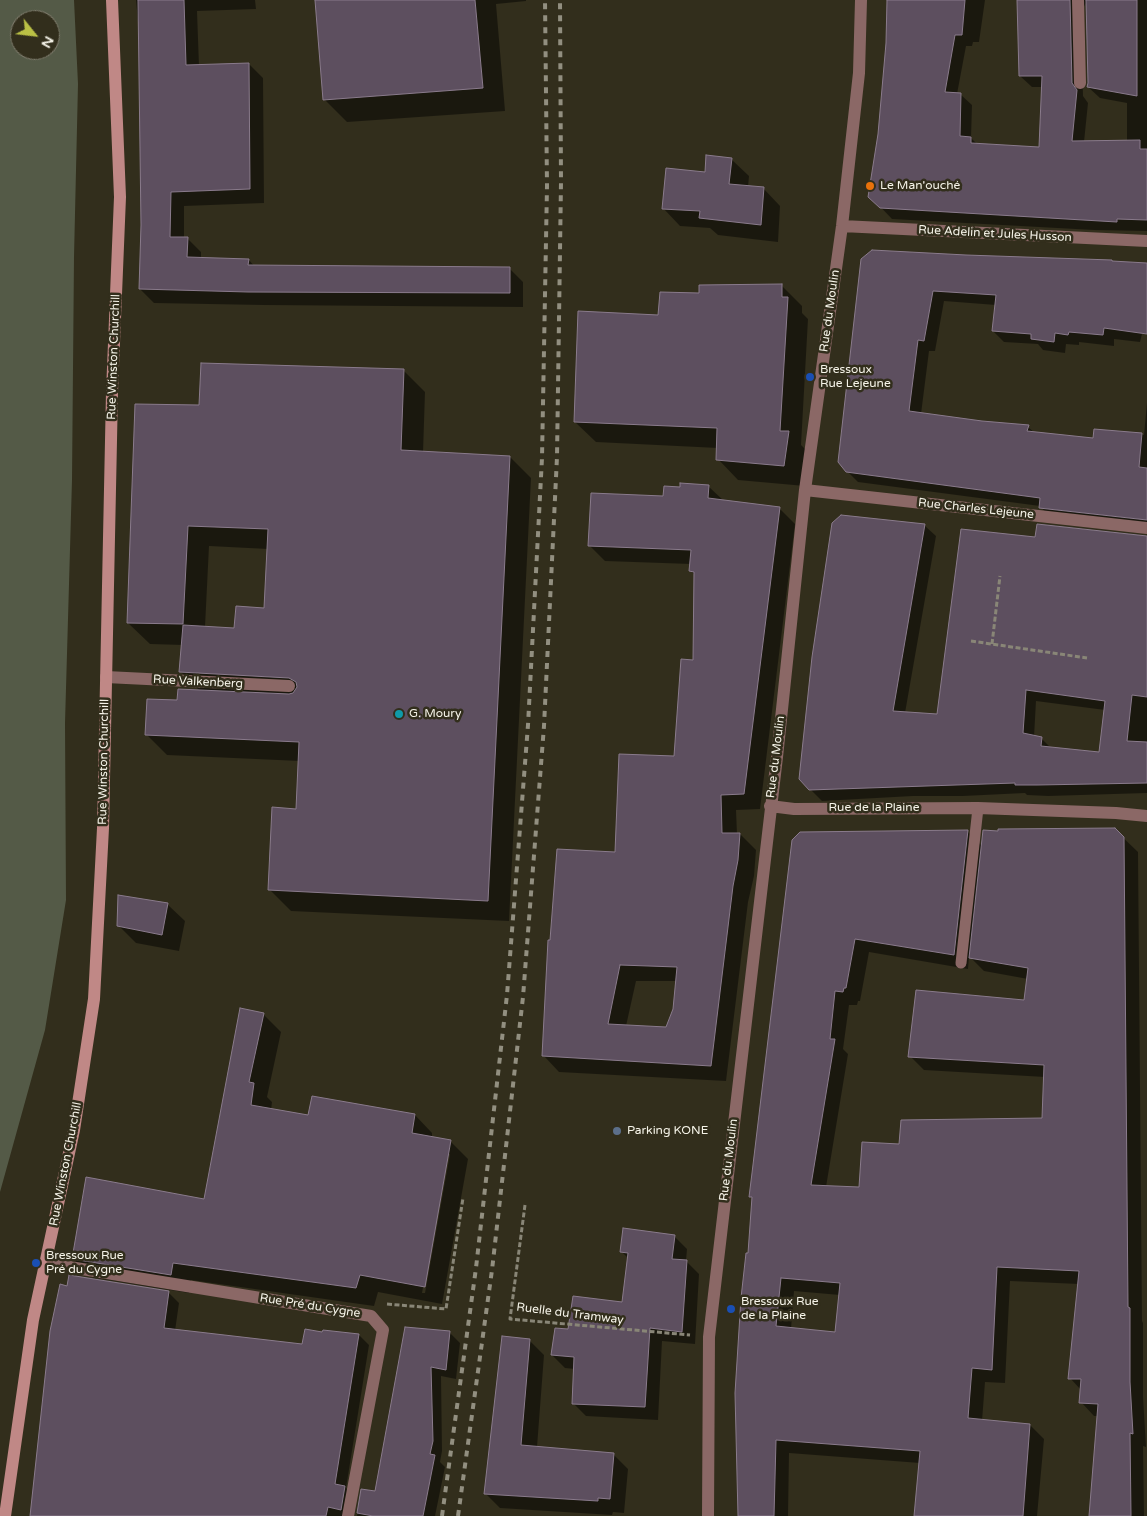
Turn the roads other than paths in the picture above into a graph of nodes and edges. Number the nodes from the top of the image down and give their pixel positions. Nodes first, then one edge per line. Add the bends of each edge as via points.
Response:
1 (112, 0) edge
2 (861, 0) edge
3 (1078, 0) edge
4 (1080, 83) dead end
5 (842, 226) junction
6 (1147, 241) edge
7 (805, 490) junction
8 (1147, 528) edge
9 (106, 677) junction
10 (289, 686) dead end
11 (770, 806) junction
12 (978, 808) junction
13 (1147, 816) edge
14 (961, 963) dead end
15 (45, 1263) junction
16 (5, 1516) edge
17 (348, 1516) edge
18 (708, 1516) edge

1 - 9 main road, Rue Winston Churchill via 120,197
2 - 5 street, Rue du Moulin via 859,73
3 - 4 street
5 - 6 street, Rue Adelin et Jules Husson
5 - 7 street, Rue du Moulin
7 - 8 street, Rue Charles Lejeune
7 - 11 street, Rue du Moulin
9 - 10 street, Rue Valkenberg
9 - 15 main road, Rue Winston Churchill via 103,828 94,999 74,1130
11 - 12 street, Rue de la Plaine via 794,809
11 - 18 street, Rue du Moulin via 709,1337
12 - 13 street, Rue de la Plaine
12 - 14 lane
15 - 16 main road, Rue Winston Churchill via 33,1320
15 - 17 street, Rue Pré du Cygne via 371,1316 382,1330

